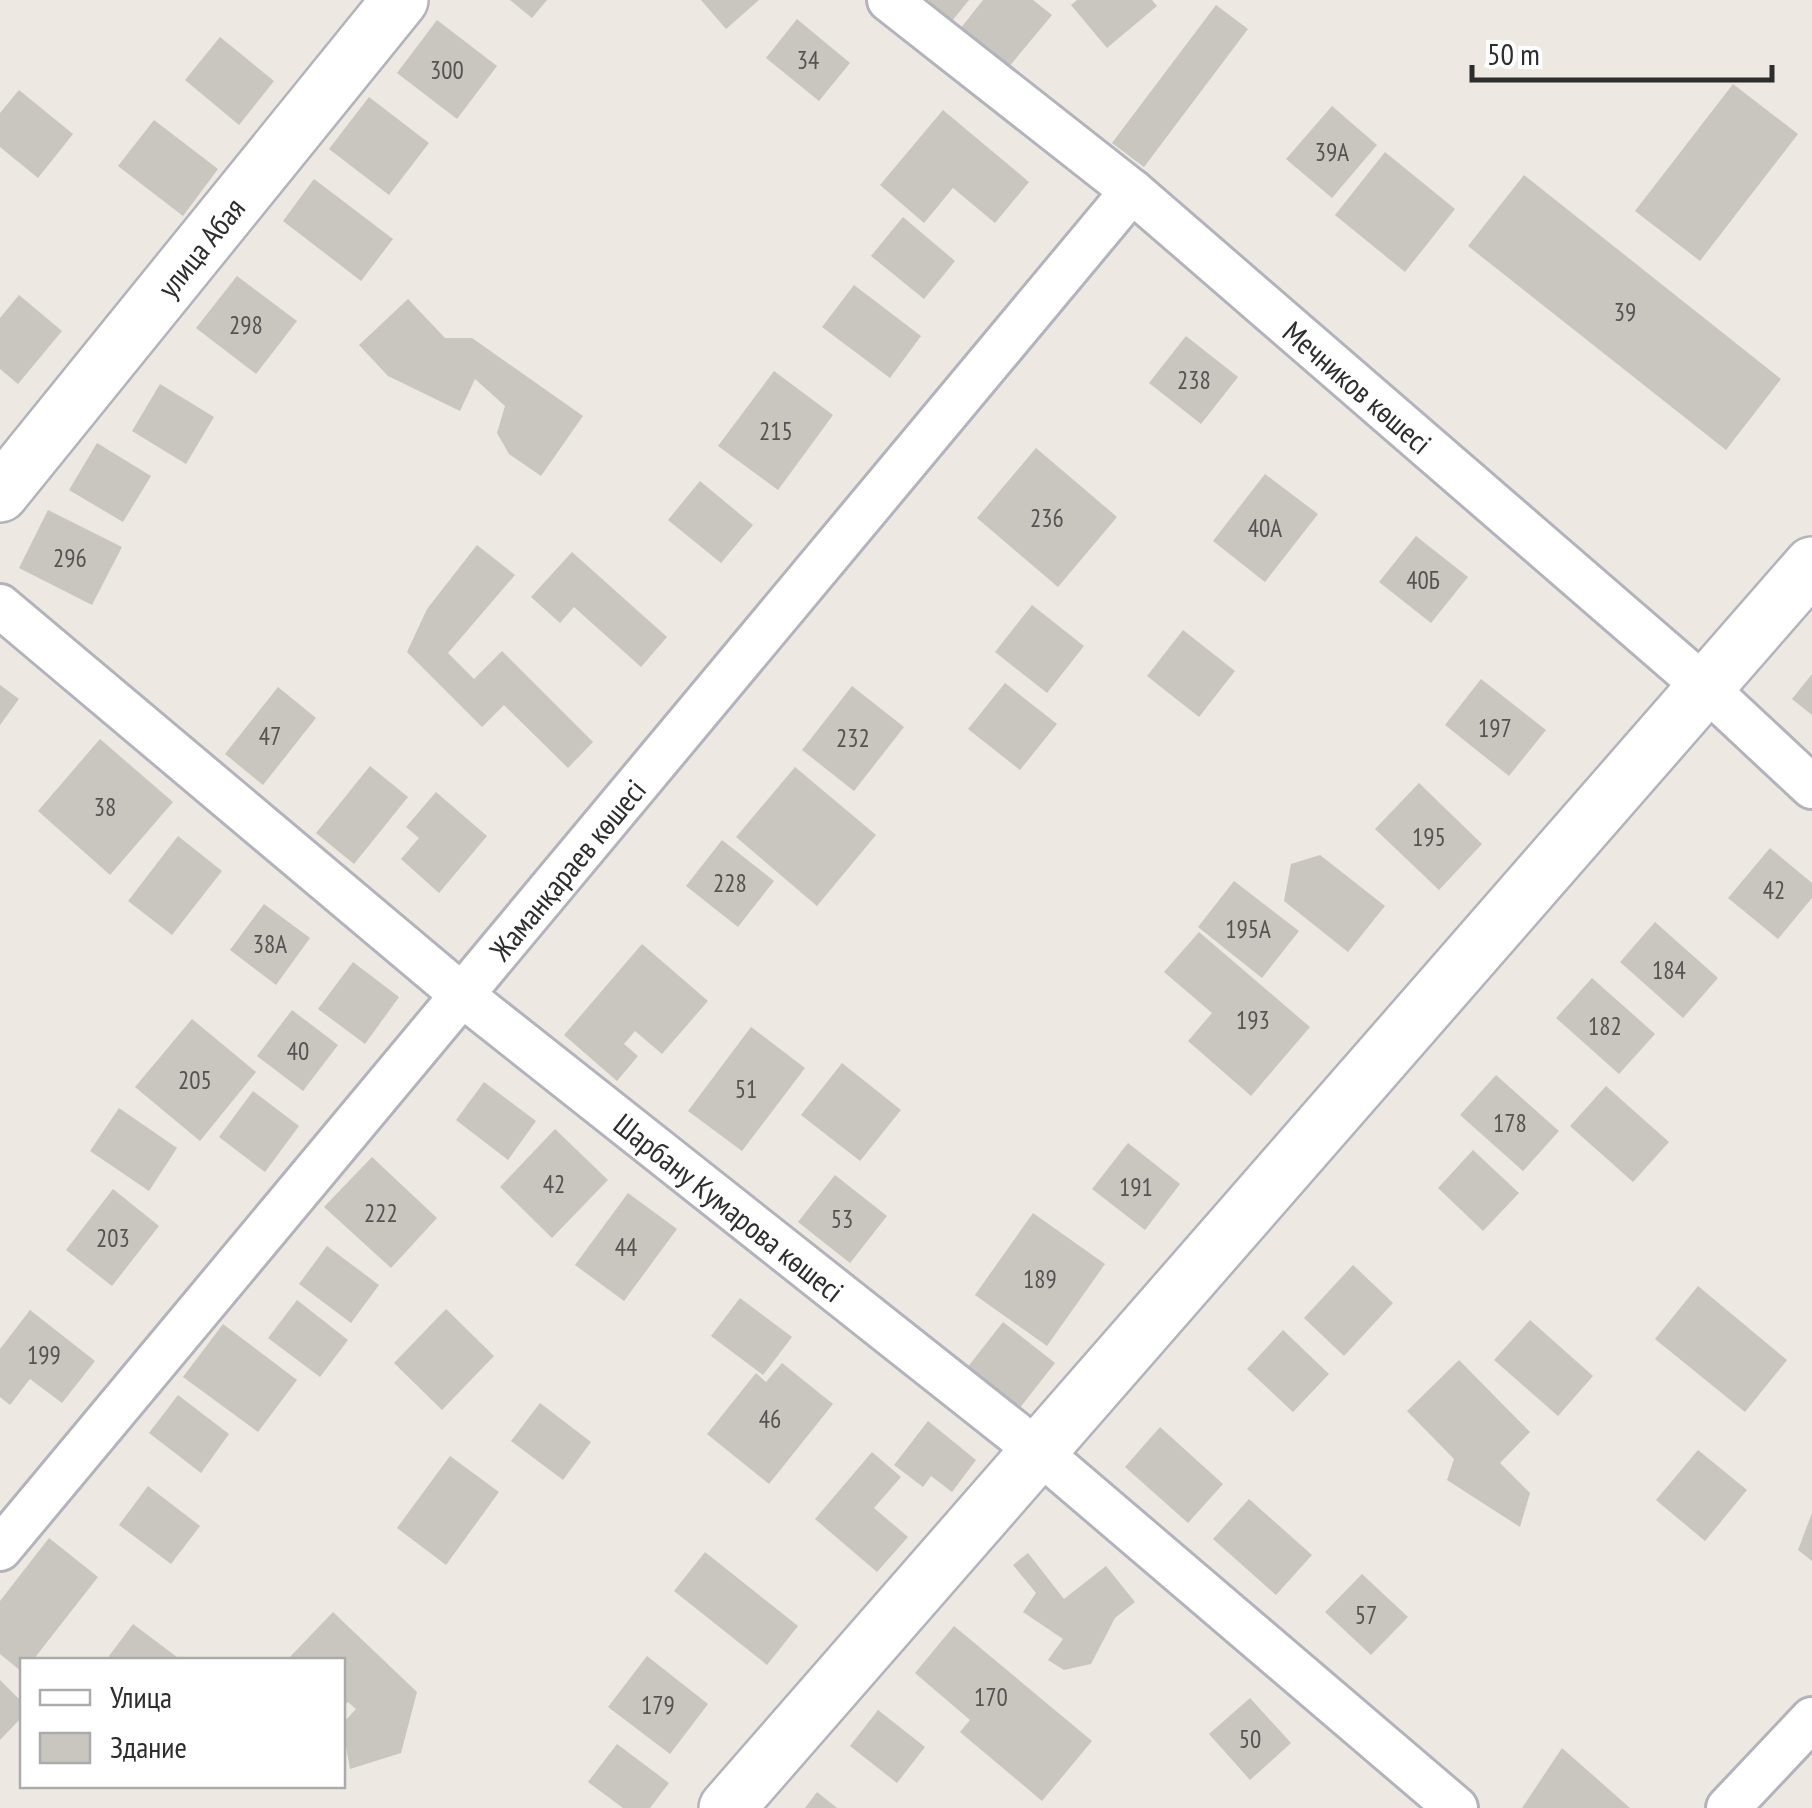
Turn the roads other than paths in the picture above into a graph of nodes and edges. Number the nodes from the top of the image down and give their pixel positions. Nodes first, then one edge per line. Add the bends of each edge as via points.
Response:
1 (400, 0) edge
2 (889, 0) edge
3 (1132, 190) junction
4 (0, 494) edge
5 (1812, 565) edge
6 (0, 606) edge
7 (1705, 688) junction
8 (1812, 787) edge
9 (462, 995) junction
10 (1038, 1451) junction
11 (0, 1550) edge
12 (1812, 1719) edge
13 (728, 1808) edge
14 (1456, 1808) edge
15 (1728, 1808) edge

1 - 4 main road, улица Абая
2 - 3 street, Мечников көшесі
3 - 7 street, Мечников көшесі
3 - 9 street, Жаманқараев көшесі
5 - 7 main road
6 - 9 street, Шарбану Кумарова көшесі
7 - 8 street, Мечников көшесі
7 - 10 main road
9 - 10 street, Шарбану Кумарова көшесі
9 - 11 street, Жаманқараев көшесі
10 - 13 main road
10 - 14 street, Шарбану Кумарова көшесі
12 - 15 street

